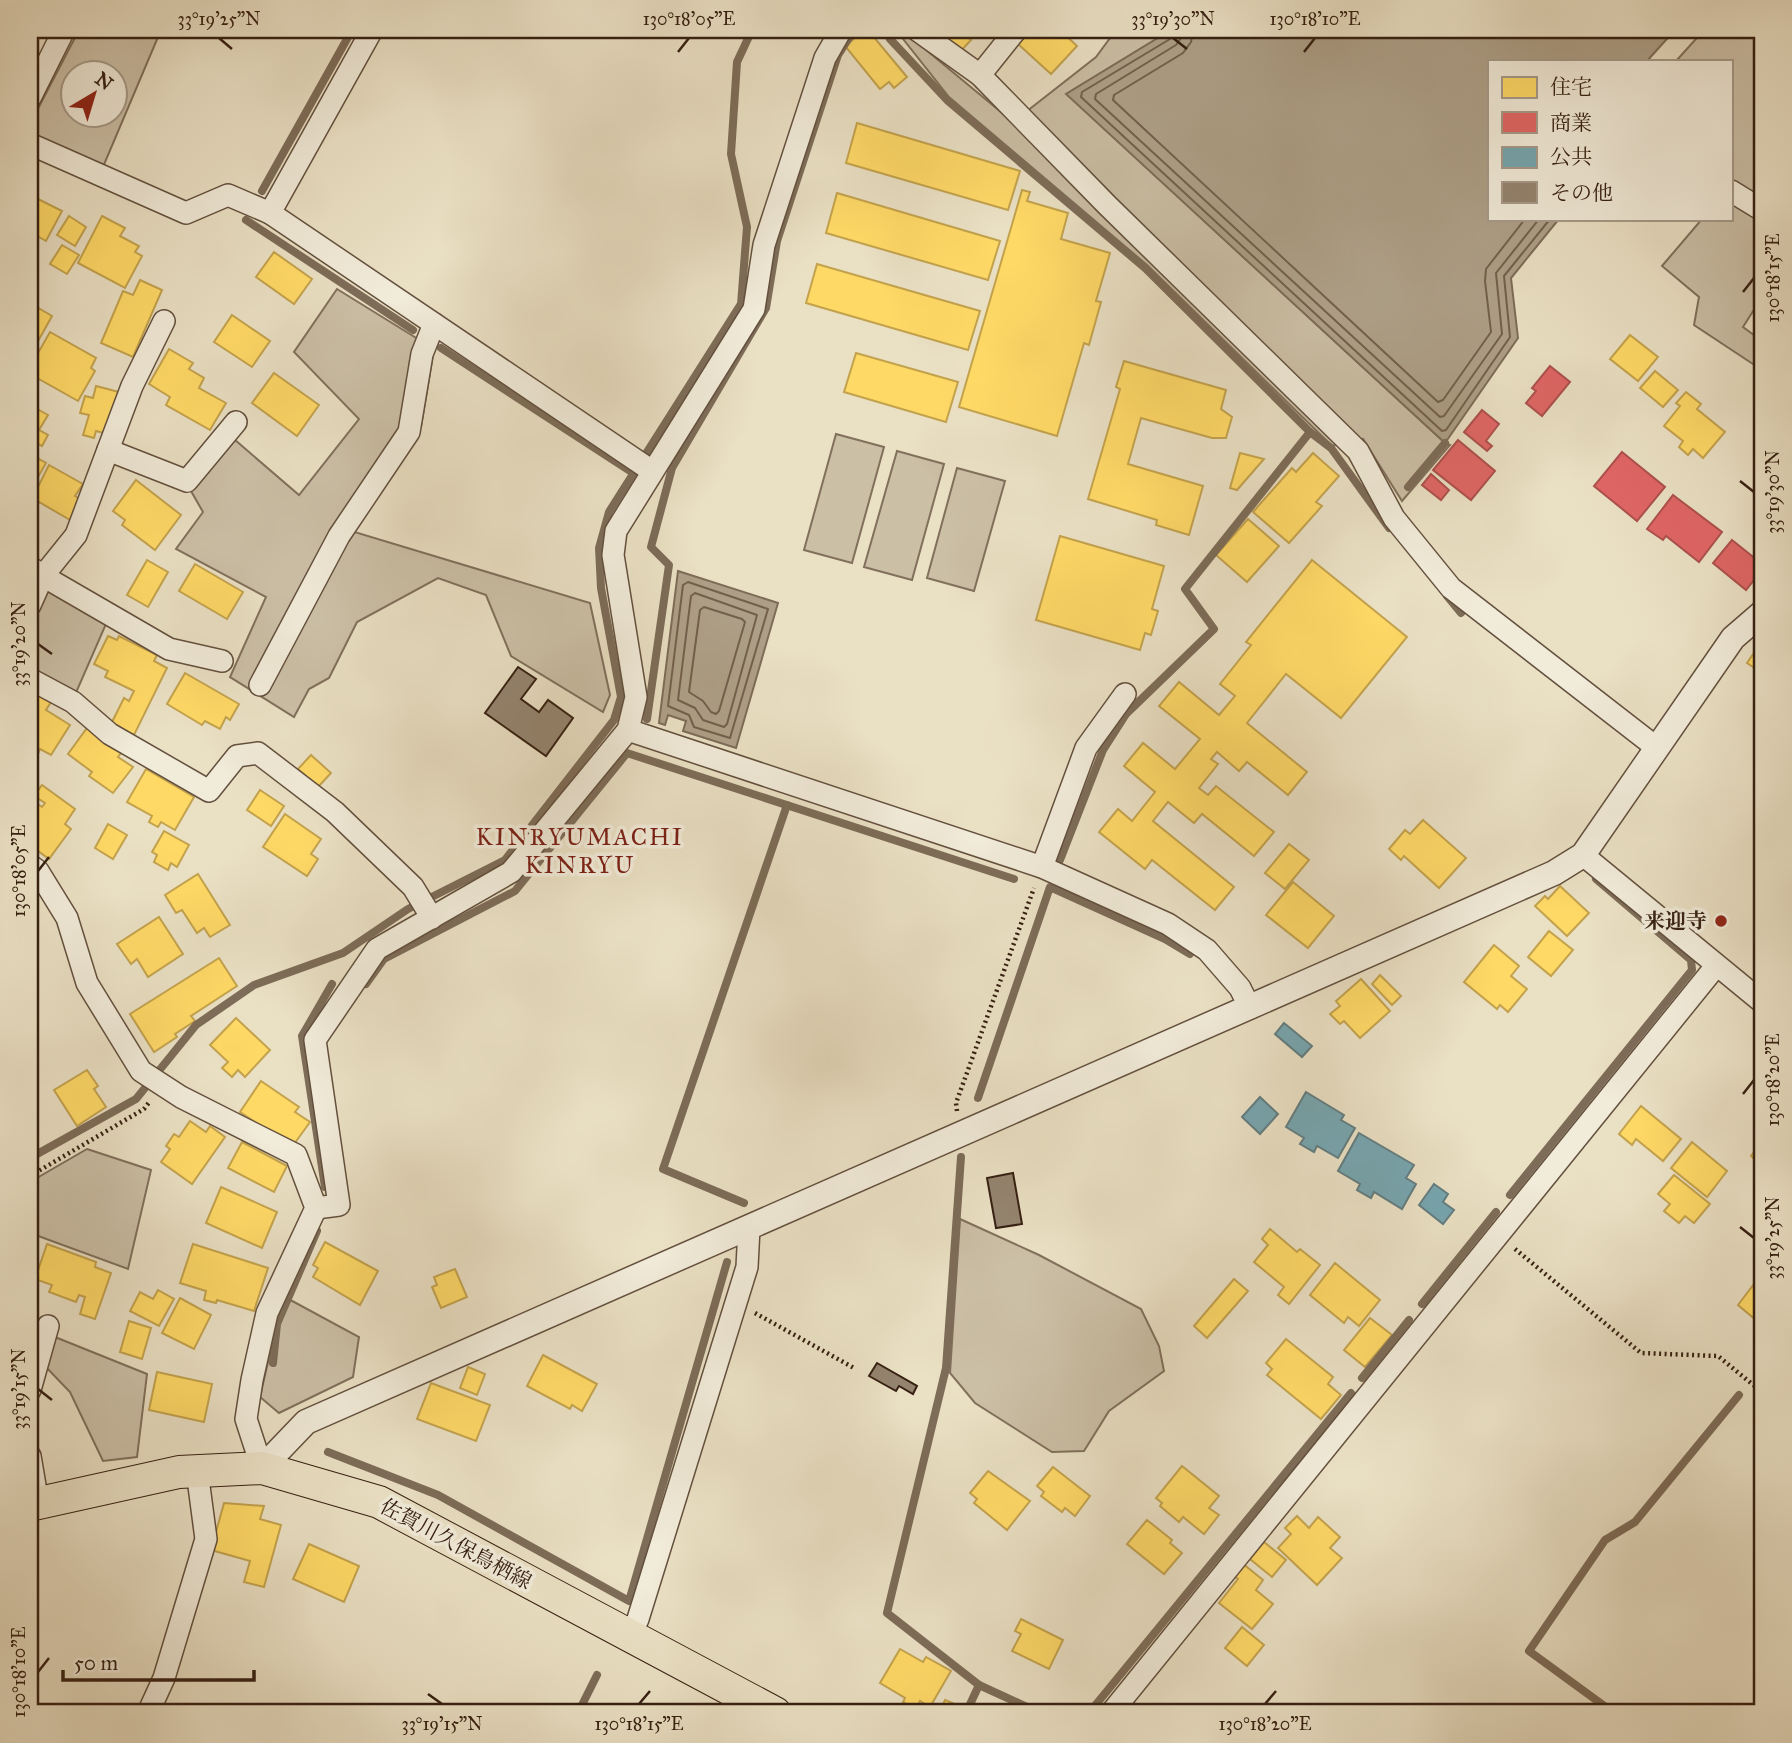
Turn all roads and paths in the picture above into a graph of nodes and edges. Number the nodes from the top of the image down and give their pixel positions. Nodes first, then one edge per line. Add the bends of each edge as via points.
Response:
1 (64, 30) edge
2 (372, 30) edge
3 (841, 30) edge
4 (917, 30) edge
5 (1016, 30) edge
6 (980, 75) junction
7 (30, 98) edge
8 (30, 144) edge
9 (1732, 192) edge
10 (1762, 211) edge
11 (270, 213) junction
12 (164, 321) dead end
13 (434, 324) junction
14 (236, 422) dead end
15 (108, 450) junction
16 (652, 471) junction
17 (36, 572) edge
18 (30, 605) edge
19 (1762, 613) edge
20 (222, 661) dead end
21 (30, 679) edge
22 (260, 685) dead end
23 (1125, 694) dead end
24 (628, 730) junction
25 (1657, 748) junction
26 (1583, 855) junction
27 (30, 865) edge
28 (1042, 867) junction
29 (432, 918) junction
30 (1716, 966) junction
31 (1762, 1002) edge
32 (1250, 1008) junction
33 (163, 1085) junction
34 (959, 1136) junction
35 (30, 1176) edge
36 (316, 1208) junction
37 (749, 1228) junction
38 (1498, 1235) junction
39 (736, 1303) junction
40 (48, 1326) dead end
41 (854, 1368) dead end
42 (30, 1390) edge
43 (1762, 1392) edge
44 (30, 1456) edge
45 (261, 1468) junction
46 (197, 1471) junction
47 (34, 1504) edge
48 (630, 1636) junction
49 (148, 1713) edge
50 (775, 1713) edge
51 (1111, 1713) edge

1 - 7 street
2 - 11 street
3 - 16 street via 825,58 764,245 754,309
4 - 6 street
5 - 6 street
6 - 25 street via 1359,451 1394,518 1451,588
8 - 11 street via 186,213 228,195
9 - 10 street
11 - 13 street
12 - 15 street
13 - 16 street
13 - 22 street via 422,354 409,432 339,536
14 - 15 street via 187,481
15 - 17 street via 76,535
16 - 24 street via 616,531 613,555 636,697
17 - 18 street
17 - 20 street via 169,649
19 - 25 street via 1733,638
21 - 29 street via 73,702 110,734 209,791 237,756 258,753 335,812 413,887
23 - 28 street via 1086,748
24 - 28 street
24 - 29 street via 511,872
25 - 26 street
26 - 30 street
26 - 32 street via 1554,873
27 - 33 street via 67,918 87,983 141,1071
28 - 32 street via 1168,924 1207,950 1240,988
28 - 34 path via 956,1103
29 - 36 street via 377,949 315,1040 339,1205
30 - 31 street
30 - 38 street
32 - 34 street
33 - 35 path via 144,1109
33 - 36 street via 296,1154
34 - 37 street
36 - 45 street via 267,1313 252,1380 246,1419
37 - 39 street via 747,1267
37 - 45 street via 306,1422
38 - 43 path via 1641,1353 1718,1356
38 - 51 street
39 - 41 path
39 - 48 street
40 - 42 street
44 - 47 street
45 - 46 main road, 佐賀川久保鳥栖線
45 - 48 main road, 佐賀川久保鳥栖線 via 379,1502
46 - 47 main road, 佐賀川久保鳥栖線
46 - 49 street via 206,1539 164,1678
48 - 50 main road, 佐賀川久保鳥栖線

